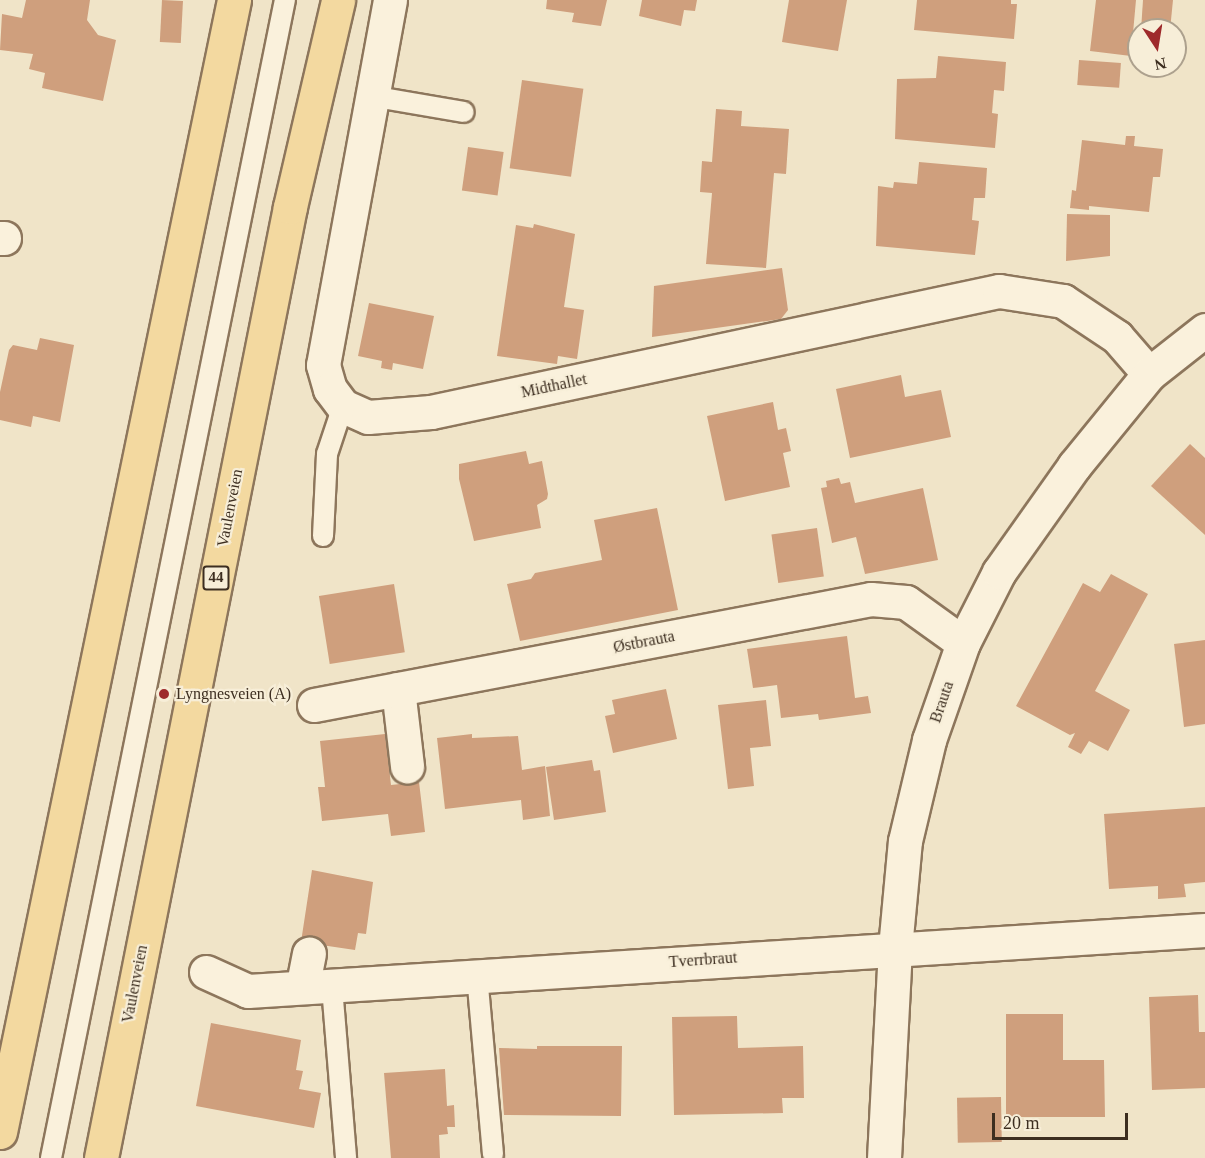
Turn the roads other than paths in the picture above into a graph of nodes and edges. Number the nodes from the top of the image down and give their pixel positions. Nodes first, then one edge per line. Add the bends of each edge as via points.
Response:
1 (234, 0) edge
2 (285, 0) edge
3 (338, 0) edge
4 (390, 0) edge
5 (371, 96) junction
6 (465, 112) dead end
7 (1205, 330) edge
8 (1149, 374) junction
9 (343, 406) junction
10 (323, 536) dead end
11 (963, 643) junction
12 (398, 689) junction
13 (314, 705) dead end
14 (407, 766) dead end
15 (1205, 930) edge
16 (895, 948) junction
17 (206, 972) dead end
18 (315, 975) junction
19 (477, 975) junction
20 (0, 1132) edge
21 (493, 1154) dead end
22 (51, 1158) edge
23 (101, 1158) edge
24 (346, 1158) edge
25 (884, 1158) edge

1 - 20 main road
2 - 22 lane
3 - 23 main road, Vaulenveien / 44 via 288,219
4 - 5 street
5 - 6 lane
5 - 9 street via 323,365 330,389
7 - 8 street, Brauta
8 - 9 street, Midthallet via 1117,337 1063,301 999,291 431,412 368,417
8 - 11 street, Brauta via 1074,466 999,572
9 - 10 lane via 327,454
11 - 12 street, Østbrauta via 906,602 871,599
11 - 16 street, Brauta via 929,740 905,841
12 - 13 street, Østbrauta
12 - 14 street
15 - 16 street, Tverrbraut via 969,947
16 - 19 street, Tverrbraut
16 - 25 street, Brauta
17 - 18 street, Tverrbraut via 248,991
18 - 19 street, Tverrbraut
18 - 24 lane
19 - 21 lane

